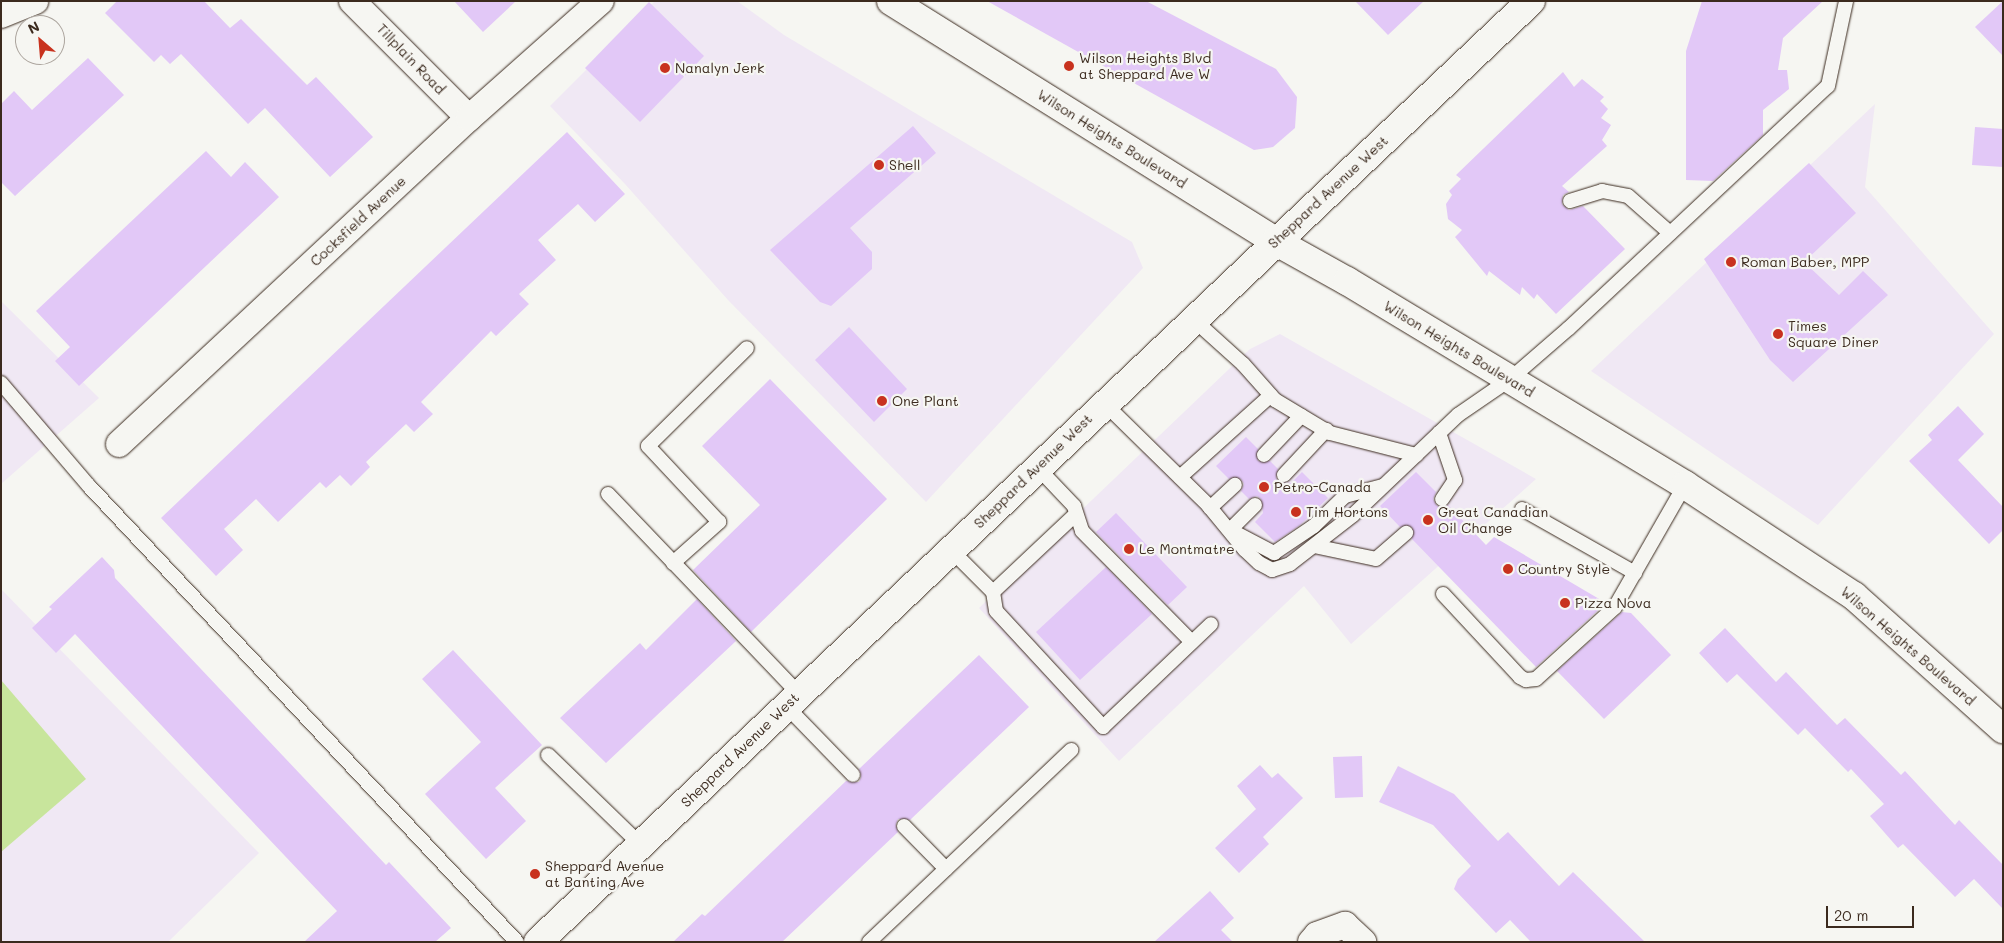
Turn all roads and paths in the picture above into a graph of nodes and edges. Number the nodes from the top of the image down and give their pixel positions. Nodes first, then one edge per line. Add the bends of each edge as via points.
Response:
1 (35, 1) edge
2 (352, 1) edge
3 (601, 1) edge
4 (891, 1) edge
5 (1846, 1) edge
6 (1526, 3) edge
7 (1, 15) edge
8 (469, 118) junction
9 (1570, 201) dead end
10 (1670, 233) junction
11 (1275, 241) junction
12 (1193, 318) junction
13 (747, 348) dead end
14 (1509, 380) junction
15 (1, 383) edge
16 (1271, 395) junction
17 (1104, 404) junction
18 (1301, 416) junction
19 (1326, 430) junction
20 (1439, 433) junction
21 (119, 444) dead end
22 (1264, 455) dead end
23 (1416, 455) junction
24 (1037, 467) junction
25 (1284, 475) dead end
26 (1180, 477) junction
27 (1234, 485) dead end
28 (1384, 485) junction
29 (1686, 486) junction
30 (608, 494) dead end
31 (1442, 499) dead end
32 (1255, 506) dead end
33 (1210, 508) junction
34 (1522, 509) dead end
35 (1076, 514) junction
36 (1230, 530) junction
37 (1406, 533) dead end
38 (1314, 546) junction
39 (950, 550) junction
40 (673, 563) junction
41 (1635, 573) junction
42 (993, 592) junction
43 (1444, 594) dead end
44 (1211, 624) dead end
45 (1192, 642) junction
46 (792, 699) junction
47 (2003, 729) edge
48 (1071, 750) dead end
49 (548, 756) dead end
50 (853, 775) dead end
51 (904, 826) dead end
52 (641, 845) junction
53 (946, 869) junction
54 (517, 942) edge
55 (538, 942) edge
56 (869, 942) edge
57 (1311, 942) edge
58 (1363, 942) edge

1 - 7 street
2 - 8 street, Tillplain Road
3 - 8 street, Cocksfield Avenue
4 - 11 main road, Wilson Heights Boulevard
5 - 10 lane via 1828,86
6 - 11 main road, Sheppard Avenue West
8 - 21 street, Cocksfield Avenue
9 - 10 lane via 1602,191 1628,196
10 - 14 lane via 1664,242
11 - 12 main road, Sheppard Avenue West
11 - 14 main road, Wilson Heights Boulevard
12 - 16 lane
12 - 17 main road, Sheppard Avenue West
13 - 40 lane via 648,446 719,522
14 - 20 lane via 1458,415
14 - 29 main road, Wilson Heights Boulevard
15 - 54 lane via 89,486
16 - 18 lane
16 - 26 lane
17 - 24 main road, Sheppard Avenue West
17 - 26 lane
18 - 19 lane
18 - 22 lane
19 - 23 lane
19 - 25 lane
20 - 23 lane
20 - 31 lane via 1455,480
23 - 28 lane
24 - 35 lane via 1074,506
24 - 39 main road, Sheppard Avenue West
26 - 33 lane
27 - 33 lane
28 - 36 lane via 1346,496 1314,526 1274,553
28 - 38 lane
29 - 41 lane
29 - 47 main road, Wilson Heights Boulevard via 1854,596
30 - 40 lane
32 - 36 lane
33 - 36 lane
34 - 41 lane
35 - 42 lane
35 - 45 lane via 1082,531
36 - 38 lane via 1245,550 1272,570 1290,564
37 - 38 lane via 1376,559
39 - 42 lane
39 - 46 main road, Sheppard Avenue West
40 - 46 lane
41 - 43 lane via 1615,607 1541,676 1531,680 1520,677
42 - 45 lane via 996,611 1103,727
44 - 45 lane
46 - 50 lane
46 - 52 main road, Sheppard Avenue West
48 - 53 lane
49 - 52 lane
51 - 53 lane
52 - 55 main road, Sheppard Avenue West
53 - 56 lane
57 - 58 street via 1318,935 1344,926

